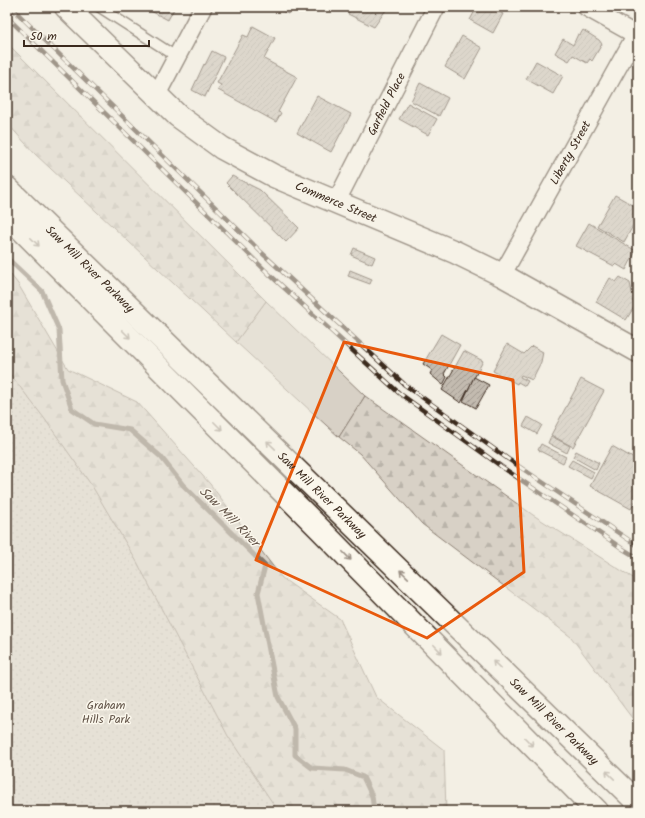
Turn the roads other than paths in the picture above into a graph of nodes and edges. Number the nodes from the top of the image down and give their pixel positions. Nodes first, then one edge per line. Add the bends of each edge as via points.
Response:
1 (66, 7) edge
2 (99, 7) edge
3 (203, 7) edge
4 (436, 7) edge
5 (586, 7) edge
6 (637, 34) edge
7 (177, 57) junction
8 (156, 96) junction
9 (7, 188) edge
10 (336, 202) junction
11 (7, 215) edge
12 (502, 275) junction
13 (638, 351) edge
14 (638, 803) edge
15 (597, 811) edge

1 - 8 main road, Commerce Street
2 - 7 lane
3 - 7 street
4 - 10 street, Garfield Place
5 - 6 street
6 - 12 street, Liberty Street
7 - 8 street
8 - 10 main road, Commerce Street via 191,127 252,166
14 -> 9 main road, Saw Mill River Parkway
10 - 12 main road, Commerce Street via 455,252
11 -> 15 main road, Saw Mill River Parkway
12 - 13 main road, Commerce Street

